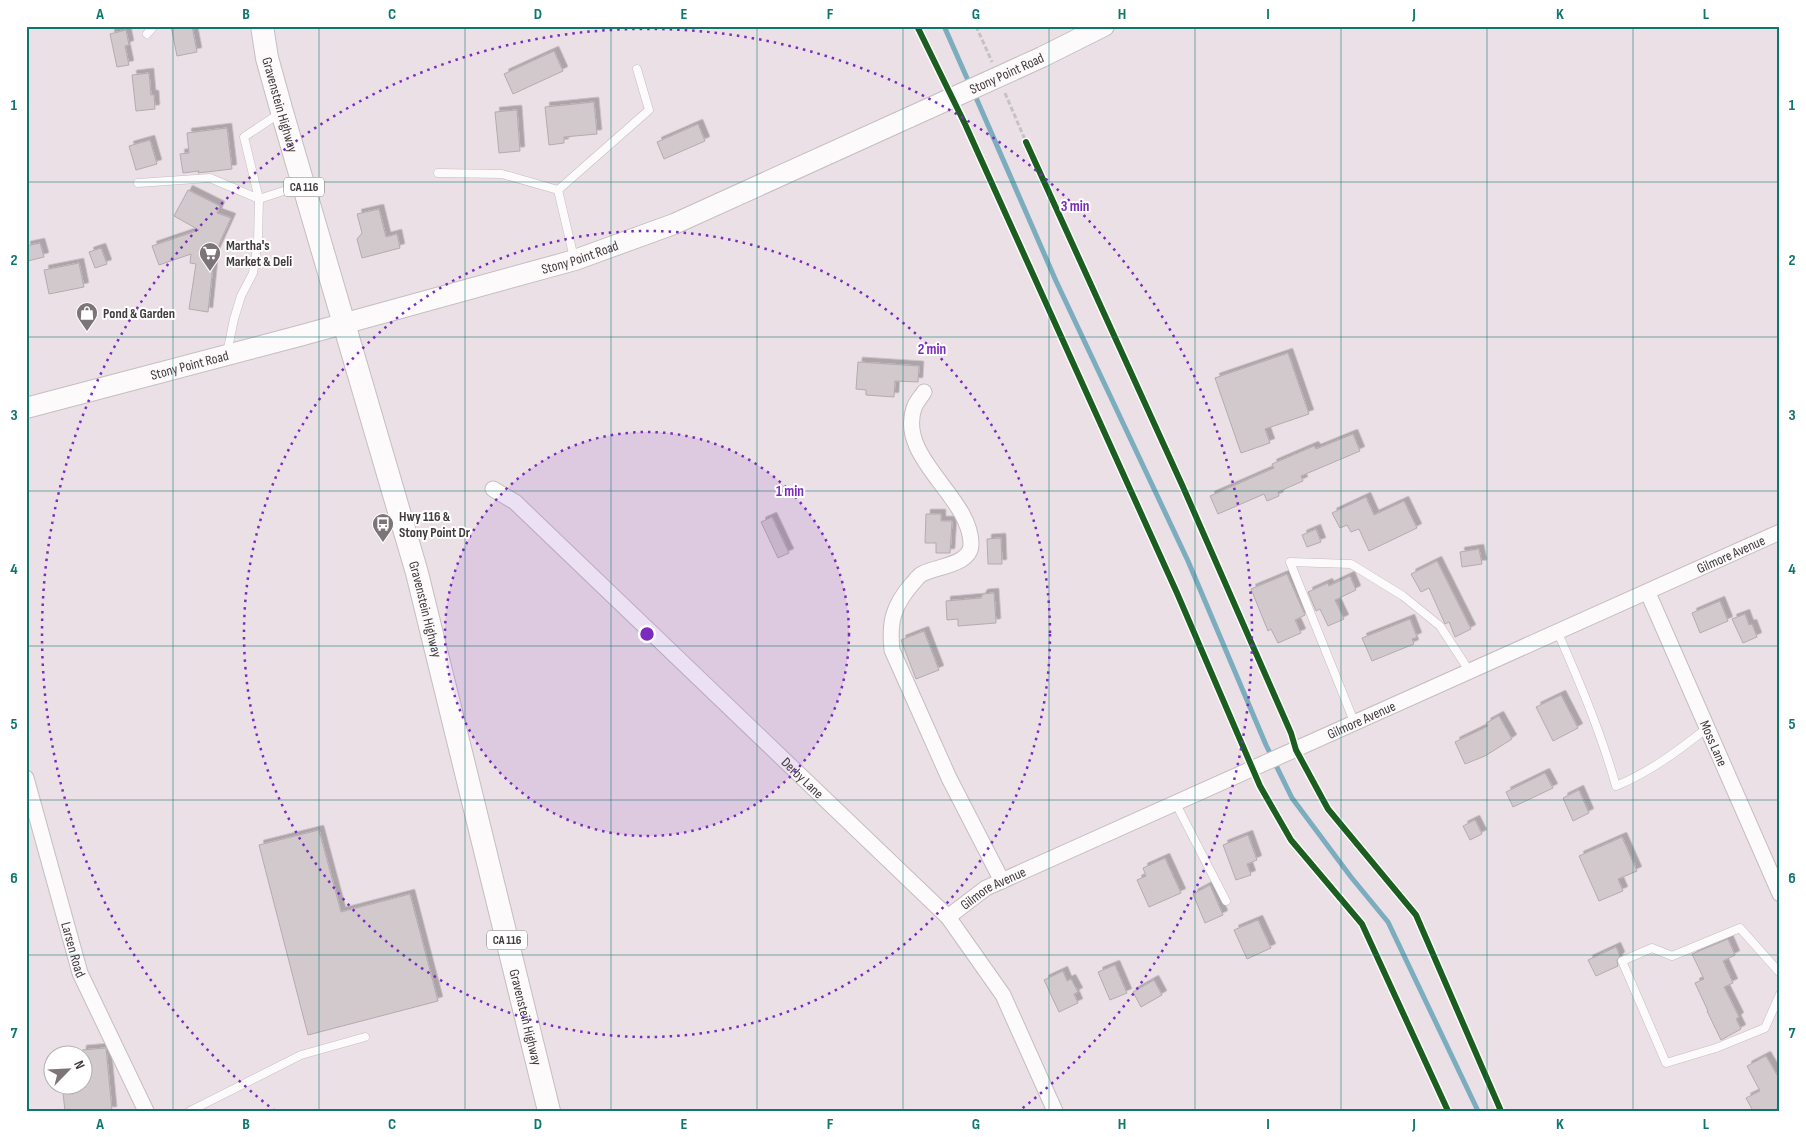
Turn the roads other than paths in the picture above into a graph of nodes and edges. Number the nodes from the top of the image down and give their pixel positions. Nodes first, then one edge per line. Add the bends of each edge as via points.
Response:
1 (154, 26) edge
2 (262, 26) edge
3 (1104, 26) edge
4 (147, 34) dead end
5 (637, 69) dead end
6 (282, 112) junction
7 (438, 173) dead end
8 (138, 182) dead end
9 (303, 185) junction
10 (558, 190) junction
11 (259, 199) junction
12 (575, 260) junction
13 (344, 324) junction
14 (226, 355) junction
15 (924, 392) dead end
16 (26, 408) edge
17 (493, 489) dead end
18 (1780, 532) edge
19 (1648, 593) junction
20 (1558, 633) junction
21 (1470, 672) junction
22 (1355, 724) junction
23 (1707, 728) junction
24 (26, 778) edge
25 (1176, 804) junction
26 (1002, 881) junction
27 (1780, 894) edge
28 (1226, 901) dead end
29 (948, 917) junction
30 (1780, 973) edge
31 (1780, 994) edge
32 (365, 1037) dead end
33 (146, 1111) edge
34 (190, 1111) edge
35 (549, 1111) edge
36 (1056, 1111) edge

1 - 4 lane
2 - 6 main road, Gravenstein Highway / CA 116
3 - 12 main road, Stony Point Road, bridge via 674,224
5 - 10 lane via 649,110
6 - 9 main road, Gravenstein Highway / CA 116
6 - 11 lane via 244,137
7 - 10 lane via 502,174
8 - 11 lane via 210,178
9 - 11 lane
9 - 13 main road, Gravenstein Highway / CA 116
10 - 12 lane
11 - 14 lane via 253,272 241,296
12 - 13 main road, Stony Point Road
13 - 14 main road, Stony Point Road
13 - 35 main road, Gravenstein Highway / CA 116 via 417,573
14 - 16 main road, Stony Point Road
15 - 26 street via 914,406 914,438 924,460 963,516 970,531 971,546 969,553 960,560 921,574 901,597 892,616 892,650 949,778
17 - 29 street, Derby Lane via 515,502
18 - 19 street, Gilmore Avenue
19 - 20 street, Gilmore Avenue
19 - 23 street, Moss Lane
20 - 21 street, Gilmore Avenue
20 - 23 lane via 1584,692 1616,786 1636,778 1676,753
21 - 22 street, Gilmore Avenue
21 - 22 lane via 1440,626 1403,596 1351,564 1290,562
22 - 25 street, Gilmore Avenue
23 - 27 street, Moss Lane
24 - 33 street, Larsen Road via 80,973
25 - 26 street, Gilmore Avenue
25 - 28 lane
26 - 29 street, Gilmore Avenue via 986,888
29 - 36 street, Derby Lane via 1003,995
30 - 31 lane via 1740,928 1672,956 1652,948 1622,961 1666,1063 1716,1048 1765,1028
32 - 34 lane via 301,1056

